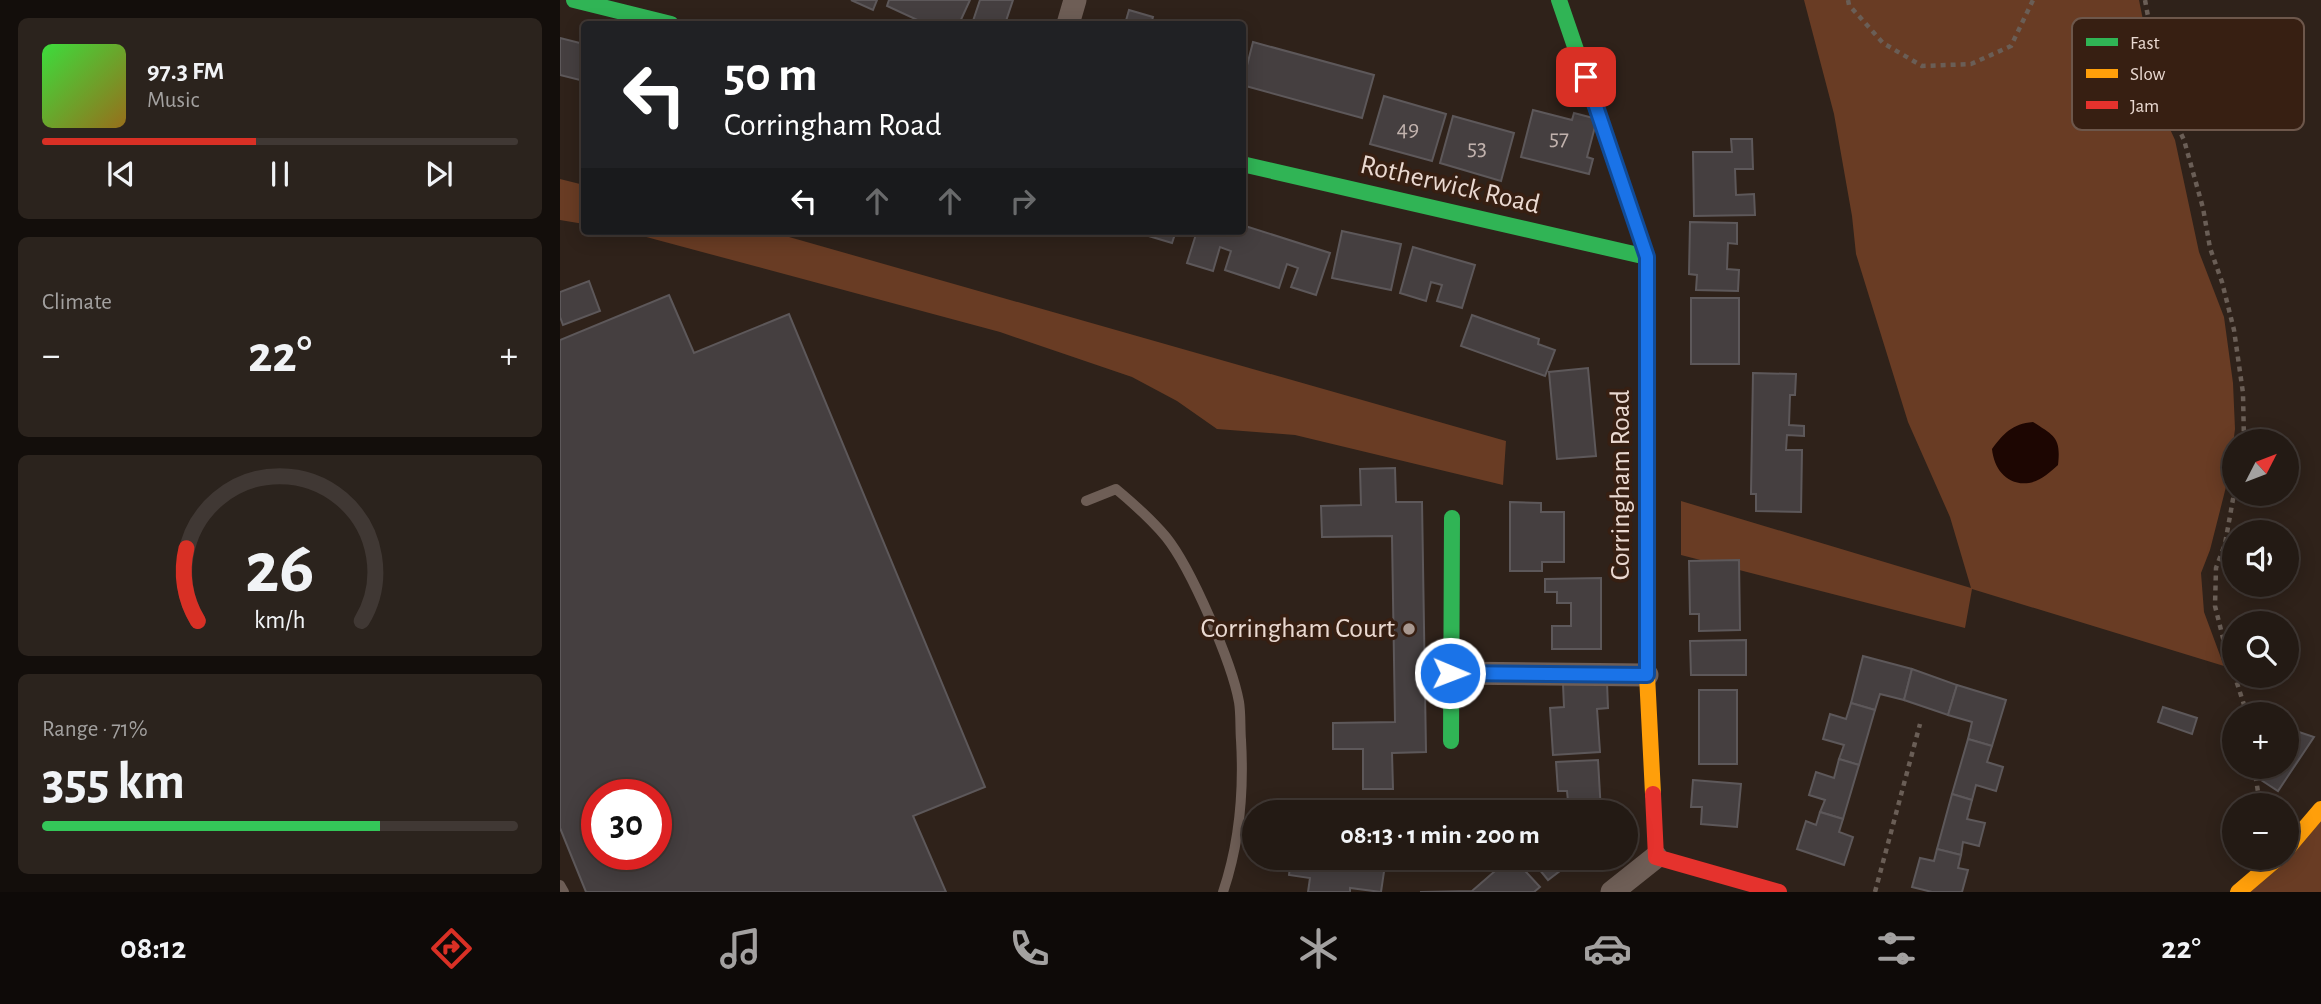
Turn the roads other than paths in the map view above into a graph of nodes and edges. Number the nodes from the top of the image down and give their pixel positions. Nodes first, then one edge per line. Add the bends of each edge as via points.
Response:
1 (573, 0) edge
2 (1075, 0) edge
3 (1559, 0) edge
4 (659, 21) edge
5 (1069, 21) edge
6 (1246, 165) edge
7 (1647, 257) junction
8 (1086, 501) dead end
9 (1452, 518) dead end
10 (1450, 673) junction
11 (1647, 675) junction
12 (1451, 741) dead end
13 (2321, 809) edge
14 (2299, 835) edge
15 (1656, 857) junction
16 (2264, 870) edge
17 (560, 885) edge
18 (564, 892) edge
19 (1223, 892) edge
20 (1612, 892) edge
21 (1779, 892) edge
22 (2238, 892) edge

1 - 4 street
2 - 5 street
3 - 7 street, Corringham Road
6 - 7 street, Rotherwick Road
7 - 11 street, Corringham Road
8 - 19 lane via 1116,489 1140,509 1167,539 1223,652 1239,702 1242,762 1239,834
9 - 10 street
10 - 11 street
10 - 12 street
11 - 15 street, Corringham Road
13 - 14 street
15 - 20 street
15 - 21 street
16 - 22 street
17 - 18 lane

